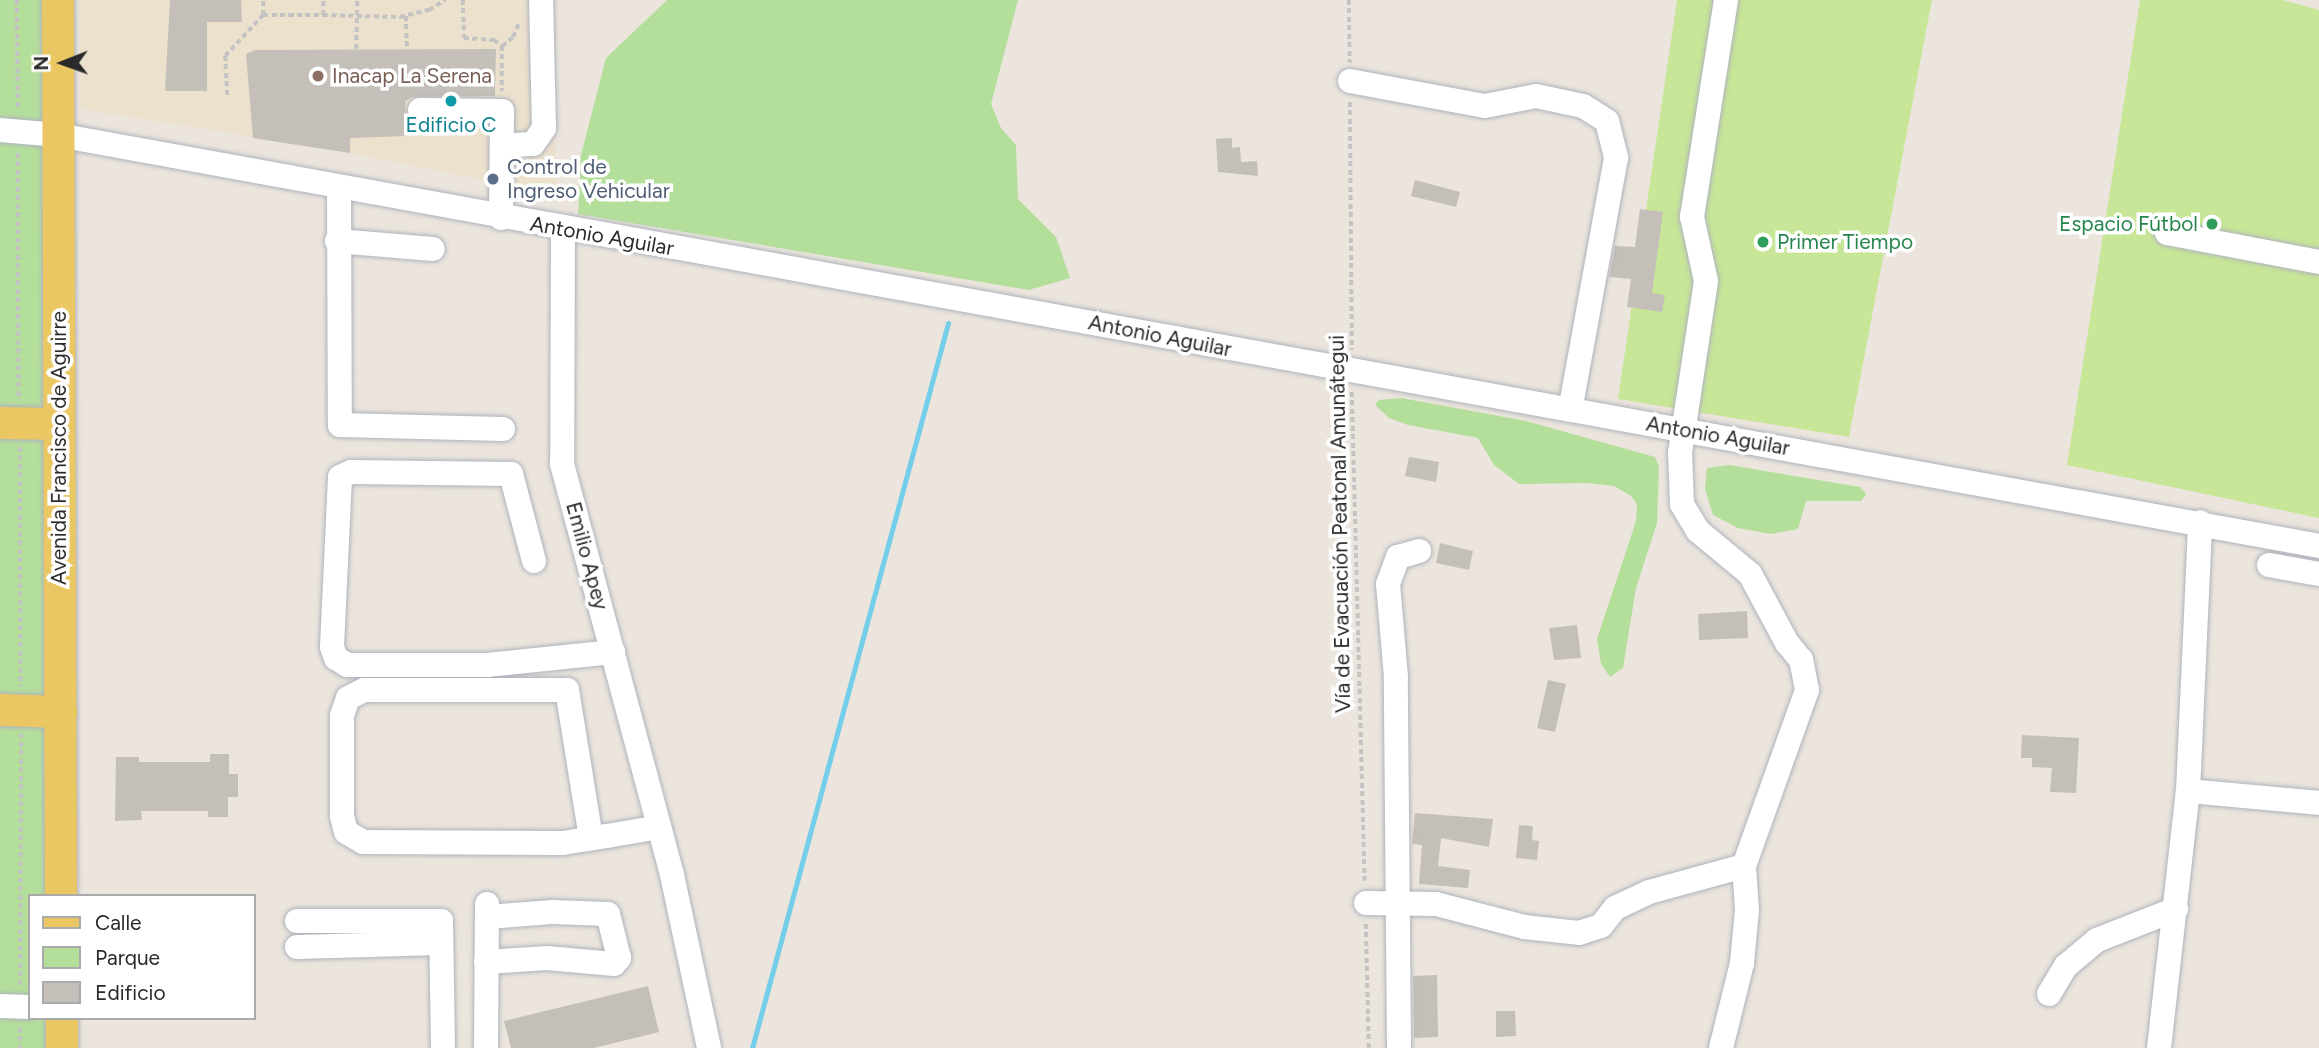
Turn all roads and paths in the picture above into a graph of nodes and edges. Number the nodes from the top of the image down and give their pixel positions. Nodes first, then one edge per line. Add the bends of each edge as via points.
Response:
1 (18, 0) edge
2 (58, 0) edge
3 (263, 0) edge
4 (323, 0) edge
5 (356, 0) edge
6 (445, 0) edge
7 (463, 0) edge
8 (1349, 0) edge
9 (1726, 0) edge
10 (530, 5) edge
11 (263, 15) junction
12 (323, 15) junction
13 (407, 15) junction
14 (357, 16) junction
15 (502, 46) junction
16 (356, 49) dead end
17 (407, 49) dead end
18 (1350, 81) junction
19 (227, 95) dead end
20 (420, 110) dead end
21 (502, 111) junction
22 (9, 131) edge
23 (58, 135) junction
24 (502, 146) junction
25 (339, 188) junction
26 (501, 218) junction
27 (563, 229) junction
28 (2167, 233) dead end
29 (337, 241) junction
30 (433, 249) dead end
31 (2319, 262) edge
32 (1352, 372) junction
33 (1570, 410) junction
34 (10, 423) edge
35 (59, 424) junction
36 (503, 429) dead end
37 (1683, 430) junction
38 (2200, 522) junction
39 (2319, 546) edge
40 (1419, 551) dead end
41 (534, 561) dead end
42 (2269, 565) dead end
43 (2319, 574) edge
44 (613, 652) junction
45 (10, 710) edge
46 (61, 712) junction
47 (2188, 791) junction
48 (2319, 803) edge
49 (659, 827) junction
50 (591, 838) junction
51 (1744, 866) junction
52 (61, 894) edge
53 (1366, 903) junction
54 (1395, 904) junction
55 (2176, 909) junction
56 (297, 921) dead end
57 (442, 943) junction
58 (297, 947) dead end
59 (486, 962) junction
60 (2049, 994) dead end
61 (17, 1006) edge
62 (62, 1020) edge
63 (20, 1048) edge
64 (62, 1048) edge
65 (443, 1048) edge
66 (485, 1048) edge
67 (709, 1048) edge
68 (1369, 1048) edge
69 (1399, 1048) edge
70 (1721, 1048) edge
71 (2159, 1048) edge

1 - 22 path
2 - 23 main road, Avenida Francisco de Aguirre
3 - 11 path
4 - 12 path
5 - 14 path
6 - 13 path
7 - 15 path via 464,38 494,40
8 - 18 path, Vía de Evacuación Peatonal Amunátegui
9 - 37 street via 1692,217 1706,281
10 - 15 path via 513,37
10 - 24 street via 544,128 533,144
11 - 12 path
11 - 19 path via 225,56
12 - 14 path
13 - 14 path
13 - 17 path
14 - 16 path
15 - 21 path
18 - 32 path, Vía de Evacuación Peatonal Amunátegui
18 - 33 street via 1485,106 1536,96 1583,106 1607,121 1616,158
20 - 21 street
21 - 24 street
22 - 23 street, Antonio Aguilar
22 - 34 path
23 - 25 street, Antonio Aguilar
23 - 35 main road, Avenida Francisco de Aguirre
24 - 26 street
25 - 26 street, Antonio Aguilar
25 - 29 street
26 - 27 street, Antonio Aguilar
27 - 32 street, Antonio Aguilar
27 - 44 street, Emilio Apey via 562,464
28 - 31 street
29 - 30 street
29 - 36 street via 340,425
32 - 33 street, Antonio Aguilar
32 - 53 path, Vía de Evacuación Peatonal Amunátegui
33 - 37 street, Antonio Aguilar
34 - 35 main road
34 - 45 path
35 - 46 main road, Avenida Francisco de Aguirre
37 - 38 street, Antonio Aguilar
37 - 51 street via 1682,504 1689,521 1750,574 1807,676 1803,709
38 - 39 street, Antonio Aguilar
38 - 47 street
40 - 54 street via 1398,557 1388,584 1396,677
41 - 44 street via 511,474 351,472 340,477 332,647 336,658 348,665 487,665
42 - 43 street
44 - 49 street, Emilio Apey
45 - 46 main road
45 - 61 path
46 - 52 main road, Avenida Francisco de Aguirre
47 - 48 street
47 - 55 street
49 - 50 street
49 - 67 street, Emilio Apey
50 - 50 street via 563,843 363,842 346,832 342,816 342,715 348,698 364,690 567,690
51 - 54 street via 1649,892 1615,908 1601,926 1580,933 1524,927 1436,904
51 - 70 street via 1747,910 1742,963
53 - 54 street
53 - 68 path, Vía de Evacuación Peatonal Amunátegui
54 - 69 street
55 - 60 street via 2097,940 2066,966
55 - 71 street
56 - 57 street via 440,920
57 - 58 street
57 - 65 street
59 - 59 street via 547,958 614,964 619,958 608,915 487,911
59 - 66 street
61 - 63 path
62 - 64 main road

